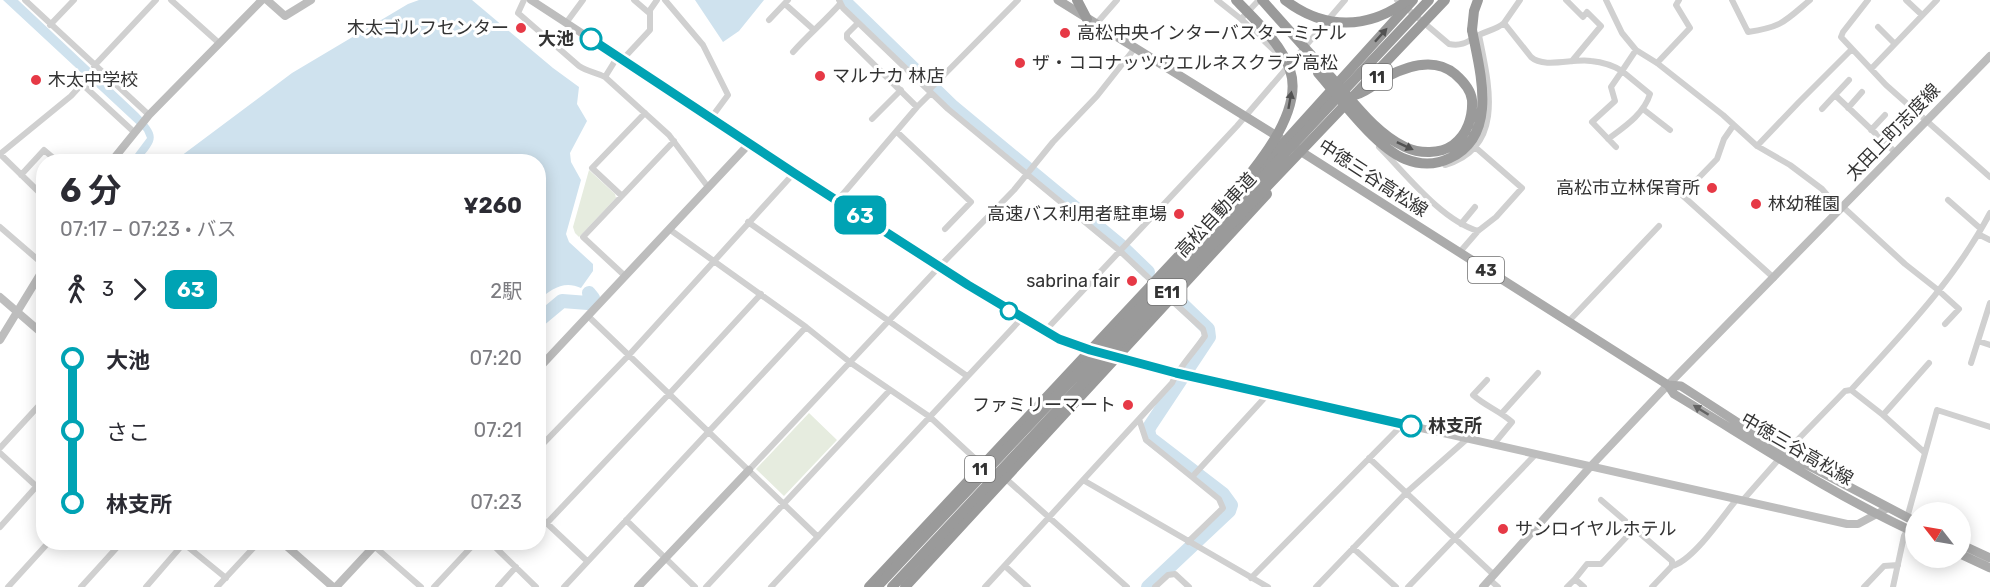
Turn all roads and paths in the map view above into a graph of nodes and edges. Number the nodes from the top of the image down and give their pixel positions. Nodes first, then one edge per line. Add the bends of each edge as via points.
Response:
1 (25, 0) edge
2 (74, 0) edge
3 (156, 0) edge
4 (171, 0) edge
5 (262, 0) edge
6 (267, 0) edge
7 (311, 0) edge
8 (524, 0) edge
9 (531, 0) edge
10 (583, 0) edge
11 (634, 0) edge
12 (657, 0) edge
13 (664, 0) edge
14 (1018, 0) edge
15 (1058, 0) edge
16 (1077, 0) edge
17 (1117, 0) edge
18 (1217, 0) edge
19 (1236, 0) edge
20 (1253, 0) edge
21 (1260, 0) edge
22 (1285, 0) edge
23 (1345, 0) edge
24 (1429, 0) edge
25 (1445, 0) edge
26 (1450, 0) edge
27 (1478, 0) edge
28 (1520, 0) edge
29 (1566, 0) edge
30 (1606, 0) edge
31 (1732, 0) edge
32 (1810, 0) edge
33 (1868, 0) edge
34 (1906, 0) edge
35 (1936, 0) edge
36 (787, 2) edge
37 (839, 2) edge
38 (1406, 2) edge
39 (1675, 2) edge
40 (650, 10) junction
41 (1922, 15) junction
42 (1241, 19) junction
43 (769, 20) dead end
44 (1092, 22) junction
45 (566, 23) junction
46 (858, 23) junction
47 (1504, 23) junction
48 (50, 25) junction
49 (1426, 25) junction
50 (1878, 27) dead end
51 (813, 29) junction
52 (1479, 35) junction
53 (219, 43) junction
54 (1895, 44) junction
55 (1135, 48) junction
56 (1636, 50) junction
57 (1852, 50) junction
58 (793, 52) dead end
59 (1990, 56) edge
60 (620, 58) junction
61 (1572, 60) junction
62 (1658, 63) junction
63 (1290, 64) junction
64 (94, 66) junction
65 (1871, 69) junction
66 (1623, 71) junction
67 (605, 77) junction
68 (1849, 80) dead end
69 (931, 89) junction
70 (901, 90) junction
71 (1862, 92) dead end
72 (1835, 95) junction
73 (1353, 96) junction
74 (917, 107) junction
75 (1848, 108) junction
76 (1643, 109) junction
77 (1822, 109) dead end
78 (645, 113) junction
79 (1343, 113) junction
80 (1885, 115) dead end
81 (1246, 116) junction
82 (148, 117) junction
83 (711, 118) junction
84 (872, 119) dead end
85 (1926, 121) junction
86 (1733, 126) junction
87 (1670, 130) dead end
88 (1871, 130) junction
89 (135, 131) junction
90 (897, 132) junction
91 (1608, 139) junction
92 (674, 141) junction
93 (1286, 142) junction
94 (749, 144) junction
95 (1757, 146) junction
96 (1475, 147) junction
97 (1616, 147) dead end
98 (1305, 153) junction
99 (1896, 153) junction
100 (0, 154) edge
101 (117, 154) edge
102 (1387, 155) junction
103 (36, 159) edge
104 (1029, 172) junction
105 (794, 173) junction
106 (21, 175) junction
107 (1990, 177) edge
108 (708, 187) junction
109 (36, 189) edge
110 (622, 196) junction
111 (1948, 200) dead end
112 (837, 201) junction
113 (1475, 207) dead end
114 (1841, 209) junction
115 (1990, 213) edge
116 (748, 222) junction
117 (1461, 224) junction
118 (1659, 226) dead end
119 (0, 227) edge
120 (669, 229) junction
121 (945, 229) dead end
122 (1478, 231) junction
123 (1980, 232) junction
124 (1990, 240) edge
125 (1121, 249) junction
126 (1459, 253) junction
127 (36, 259) edge
128 (714, 261) junction
129 (940, 266) junction
130 (626, 276) junction
131 (1774, 278) junction
132 (36, 280) edge
133 (1154, 283) junction
134 (1938, 290) junction
135 (761, 294) junction
136 (0, 297) edge
137 (1169, 298) junction
138 (1990, 303) edge
139 (18, 312) junction
140 (1134, 312) junction
141 (588, 316) junction
142 (1022, 318) junction
143 (889, 320) junction
144 (1568, 322) junction
145 (1945, 324) dead end
146 (806, 327) junction
147 (36, 328) edge
148 (1046, 332) junction
149 (2, 334) edge
150 (1978, 341) junction
151 (1990, 345) edge
152 (1090, 350) junction
153 (629, 355) junction
154 (1115, 357) junction
155 (546, 361) edge
156 (851, 363) junction
157 (1929, 363) dead end
158 (1971, 363) dead end
159 (1178, 373) junction
160 (1538, 373) dead end
161 (967, 376) junction
162 (1487, 380) dead end
163 (1668, 385) junction
164 (890, 390) junction
165 (1851, 390) junction
166 (670, 393) junction
167 (1269, 393) junction
168 (36, 409) edge
169 (1502, 413) junction
170 (1883, 415) junction
171 (930, 417) junction
172 (1139, 420) junction
173 (1403, 424) junction
174 (1990, 427) edge
175 (710, 431) junction
176 (1467, 439) junction
177 (546, 441) edge
178 (1493, 445) junction
179 (0, 450) edge
180 (1924, 452) junction
181 (1535, 455) junction
182 (1782, 456) junction
183 (1369, 458) junction
184 (983, 466) junction
185 (1590, 467) junction
186 (749, 470) junction
187 (1194, 475) junction
188 (1005, 478) junction
189 (1083, 480) junction
190 (36, 486) joint
191 (1407, 492) junction
192 (1601, 500) dead end
193 (1740, 500) junction
194 (1915, 502) edge
195 (783, 505) junction
196 (1888, 508) junction
197 (1876, 514) junction
198 (1049, 518) junction
199 (626, 520) junction
200 (1905, 521) edge
201 (547, 523) joint
202 (1905, 523) edge
203 (0, 527) edge
204 (1634, 529) junction
205 (818, 537) junction
206 (1454, 537) junction
207 (1192, 544) junction
208 (1905, 544) edge
209 (1353, 548) junction
210 (1971, 549) edge
211 (42, 550) edge
212 (115, 550) edge
213 (178, 550) edge
214 (192, 550) edge
215 (252, 550) edge
216 (291, 550) edge
217 (370, 550) edge
218 (380, 550) edge
219 (468, 550) edge
220 (498, 550) edge
221 (665, 557) junction
222 (1990, 558) edge
223 (1971, 559) edge
224 (587, 561) junction
225 (1005, 566) junction
226 (1898, 566) junction
227 (516, 567) junction
228 (1672, 567) junction
229 (1990, 568) edge
230 (1492, 577) junction
231 (226, 578) junction
232 (1251, 578) junction
233 (1575, 579) junction
234 (8, 587) edge
235 (81, 587) edge
236 (146, 587) edge
237 (218, 587) edge
238 (334, 587) edge
239 (421, 587) edge
240 (434, 587) edge
241 (498, 587) edge
242 (536, 587) edge
243 (564, 587) edge
244 (638, 587) edge
245 (695, 587) edge
246 (706, 587) edge
247 (771, 587) edge
248 (869, 587) edge
249 (877, 587) edge
250 (892, 587) edge
251 (904, 587) edge
252 (985, 587) edge
253 (1028, 587) edge
254 (1127, 587) edge
255 (1155, 587) edge
256 (1189, 587) edge
257 (1268, 587) edge
258 (1316, 587) edge
259 (1396, 587) edge
260 (1408, 587) edge
261 (1483, 587) edge
262 (1498, 587) edge
263 (1567, 587) edge
264 (1584, 587) edge
265 (1652, 587) edge
266 (1864, 587) edge
267 (1893, 587) edge

1 - 48 street
2 - 48 street
3 - 64 street
4 - 53 street
5 - 53 street
6 - 7 street via 285,16
8 - 67 street via 518,13 579,66
9 - 45 street
10 - 45 street
11 - 40 street via 644,10
12 - 40 street
13 - 83 street via 703,45 728,95
14 - 69 street
15 - 44 main road, 中徳三谷高松線 / 43
16 - 44 highway
17 - 44 street
18 - 42 street
140 -> 19 highway, bridge via 1254,170 1275,138 1289,106 1290,69 1267,34
20 - 27 highway, bridge via 1378,140 1405,159 1423,164 1442,162 1458,154 1472,141 1481,120 1483,99 1472,30
21 - 42 street
21 -> 73 highway, bridge via 1375,126 1406,148 1437,152 1453,145 1465,134 1472,117 1472,98 1467,86 1452,71 1431,65 1411,66
22 - 38 highway, bridge via 1309,15 1345,23 1386,14
23 - 63 street
24 - 140 highway, 高松自動車道 / E11, bridge
25 - 73 highway, 高松自動車道 / E11, bridge
26 - 49 highway, 11
28 - 47 street
29 - 61 street via 1583,16 1587,12 1600,26
30 - 56 street via 1622,33
31 - 32 street via 1748,32 1787,21
33 - 57 street via 1841,38
34 - 41 street
35 - 41 street
36 - 43 street
36 - 51 street
37 - 46 street
37 - 51 street
38 - 49 street
93 -> 38 highway, 11
39 - 62 street via 1689,28
40 - 60 street via 650,30
41 - 54 street
42 - 63 street
44 - 55 main road, 中徳三谷高松線 / 43
45 - 60 street
46 - 69 street
46 - 70 street via 847,38
47 - 52 street
47 - 61 street via 1535,61
48 - 64 street
49 - 52 street via 1449,44 1465,44
49 - 79 highway, 11
50 - 54 street
51 - 58 street
52 - 96 street via 1490,103 1483,134
53 - 82 street
54 - 65 street
55 - 81 main road, 中徳三谷高松線 / 43
55 - 104 street
56 - 62 street
56 - 66 street
57 - 65 street
57 - 95 street
59 - 85 street, 太田上町志度線
60 - 67 street
60 - 83 street
61 - 66 street via 1590,60
62 - 86 street
63 - 81 street
64 - 82 street
65 - 85 street
66 - 76 street via 1650,94
66 - 91 street via 1611,87 1615,101 1592,122
67 - 78 street
68 - 72 street
69 - 74 street
69 - 104 street
70 - 74 street
70 - 84 street
71 - 75 street
72 - 75 street
72 - 77 street
73 - 250 highway, 高松自動車道 / E11, bridge
74 - 90 street
75 - 88 street
76 - 87 street
76 - 91 street
78 - 92 street
78 - 110 street via 592,168
79 - 98 highway, 11
79 - 102 street
80 - 88 street
81 - 93 main road, 中徳三谷高松線 / 43
81 - 125 street
82 - 89 street
83 - 94 street
85 - 99 street, 太田上町志度線
85 - 107 street
86 - 95 street
86 - 131 street via 1718,159 1682,195
88 - 99 street
89 - 100 street via 82,84
89 - 101 street
90 - 112 street
90 - 121 street via 971,202
91 - 97 street
92 - 108 street
92 - 110 street
93 - 98 main road, 中徳三谷高松線 / 43
93 - 133 highway, 11
94 - 105 street
94 - 108 street
95 - 114 street via 1806,176
96 - 102 street via 1452,163 1429,168
96 - 122 street via 1522,188
98 - 126 main road, 中徳三谷高松線 / 43
98 - 137 highway, 11
99 - 114 street, 太田上町志度線
100 - 106 street
102 - 117 street
103 - 106 street
104 - 125 street
104 - 129 street
105 - 112 street
105 - 116 street
106 - 109 street
108 - 120 street
110 - 130 street via 583,237
111 - 123 street
112 - 129 street
113 - 117 street
114 - 131 street, 太田上町志度線
114 - 134 street
115 - 123 street
116 - 128 street
116 - 143 street
117 - 122 street
118 - 144 street
119 - 127 street
120 - 128 street
120 - 130 street
122 - 126 street
123 - 124 street
123 - 134 street
125 - 133 street
125 - 148 street
126 - 144 main road, 中徳三谷高松線 / 43
128 - 135 street
128 - 153 street
129 - 142 street
129 - 143 street
130 - 141 street
131 - 163 street, 太田上町志度線
132 - 139 street
133 - 152 highway, 11
134 - 145 street via 1959,309
134 - 165 street
135 - 146 street
135 - 166 street
136 - 139 street
137 - 154 highway, 11
137 - 159 street via 1203,329 1205,336
138 - 150 street
139 - 147 street
139 - 149 street
140 - 249 highway, 高松自動車道 / E11, bridge
141 - 153 street
141 - 155 street
142 - 148 street
142 - 161 street
143 - 156 street
143 - 161 street
144 - 163 main road, 中徳三谷高松線 / 43
146 - 156 street
146 - 175 street
148 - 152 street
150 - 151 street
150 - 158 street
152 - 154 street
152 - 184 highway, 11
153 - 166 street
153 - 177 street
154 - 159 street
154 - 188 highway, 11
156 - 164 street
156 - 186 street
157 - 170 street
159 - 167 street
159 - 172 street
160 - 169 street
161 - 171 street
162 - 169 street via 1473,395
163 - 182 main road, 中徳三谷高松線 / 43 via 1681,387
163 - 185 street, 太田上町志度線
164 - 171 street
164 - 195 street
165 - 170 street
165 - 182 street
166 - 175 street
166 - 201 street
167 - 173 street
167 - 187 street
168 - 179 street
169 - 178 street via 1512,422
170 - 180 street
171 - 184 street
171 - 205 street
172 - 187 street via 1146,440
172 - 189 street
173 - 176 street
173 - 183 street
174 - 180 street via 1937,410
175 - 186 street
175 - 199 street
176 - 178 street
176 - 191 street
178 - 181 street
179 - 190 street
180 - 194 street
181 - 185 street
181 - 206 street
182 - 193 street
182 - 196 main road, 中徳三谷高松線 / 43
182 - 197 main road, 中徳三谷高松線 / 43
183 - 191 street
183 - 232 street
184 - 248 highway, 11
185 - 193 street
185 - 230 street, 太田上町志度線
186 - 195 street
186 - 221 street
187 - 207 street via 1222,502 1223,508
188 - 198 street
188 - 251 highway, 11
189 - 198 street
189 - 207 street
190 - 203 street
191 - 206 street
191 - 209 street
192 - 204 street
193 - 197 street via 1846,524 1858,524
193 - 228 street via 1680,564
195 - 205 street
195 - 246 street
196 - 197 street
196 - 200 main road, 中徳三谷高松線 / 43
197 - 202 main road, 中徳三谷高松線 / 43
198 - 225 street
198 - 254 street
199 - 221 street
199 - 224 street
201 - 224 street
204 - 228 street via 1672,561
204 - 233 street via 1601,564 1587,564
205 - 247 street
206 - 230 street
206 - 260 street
207 - 232 street
208 - 226 street
209 - 258 street
209 - 259 street
210 - 222 main road
211 - 234 street
212 - 235 street
213 - 236 street
214 - 231 street
215 - 231 street
216 - 238 street
217 - 238 street
218 - 239 street
219 - 240 street
220 - 227 street
221 - 244 street
221 - 245 street
223 - 229 main road
224 - 243 street
225 - 252 street
225 - 253 street
226 - 266 street via 1884,566
226 - 267 street
227 - 241 street
227 - 242 street
228 - 265 street
230 - 261 street, 太田上町志度線
230 - 262 street
231 - 237 street
232 - 257 street
233 - 263 street
233 - 264 street
255 - 256 street via 1175,574

